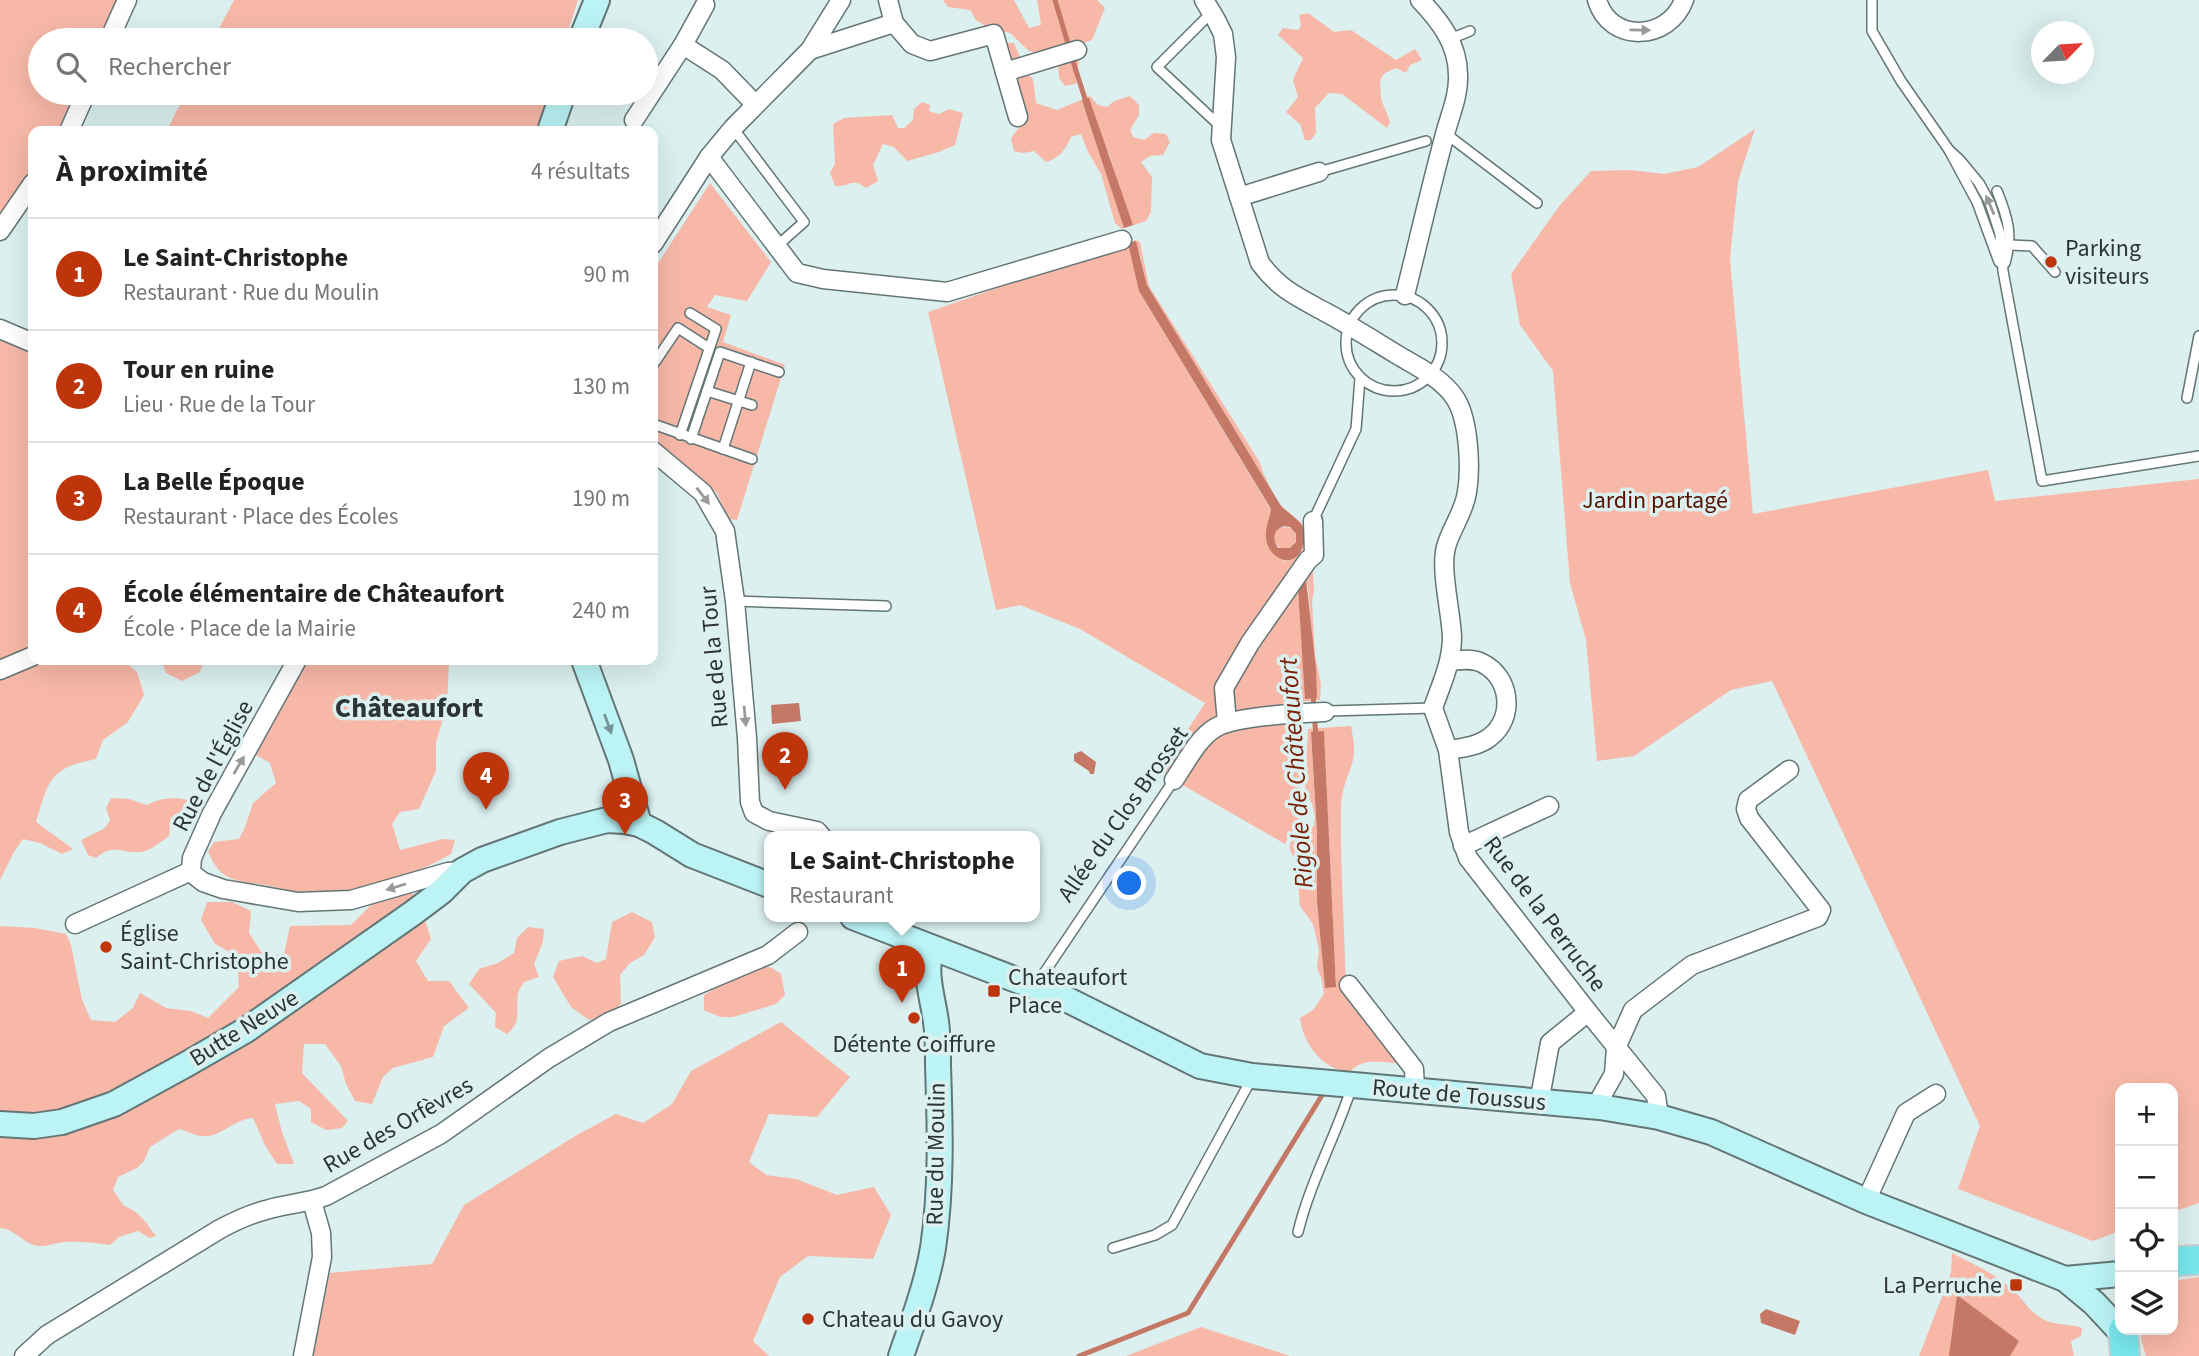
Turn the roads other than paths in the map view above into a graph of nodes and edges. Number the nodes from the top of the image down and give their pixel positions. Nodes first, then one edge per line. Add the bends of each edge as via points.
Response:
1 (127, 0) edge
2 (597, 0) edge
3 (841, 0) edge
4 (888, 0) edge
5 (1420, 0) edge
6 (1597, 0) edge
7 (1684, 0) edge
8 (1872, 0) edge
9 (1213, 4) edge
10 (705, 5) dead end
11 (894, 23) junction
12 (114, 28) edge
13 (586, 28) edge
14 (1470, 31) dead end
15 (1450, 38) junction
16 (684, 45) junction
17 (810, 50) junction
18 (1077, 50) dead end
19 (1005, 72) junction
20 (658, 84) edge
21 (755, 104) junction
22 (81, 105) edge
23 (559, 105) edge
24 (644, 105) edge
25 (1018, 117) dead end
26 (634, 120) dead end
27 (71, 126) edge
28 (552, 126) edge
29 (1221, 127) junction
30 (733, 128) junction
31 (1445, 134) junction
32 (1426, 141) joint
33 (709, 157) junction
34 (1319, 172) joint
35 (28, 190) edge
36 (1997, 191) dead end
37 (1239, 197) junction
38 (1537, 203) dead end
39 (0, 231) edge
40 (658, 236) edge
41 (1122, 240) dead end
42 (2010, 245) junction
43 (777, 246) junction
44 (2003, 271) junction
45 (2055, 272) dead end
46 (1405, 295) junction
47 (690, 313) dead end
48 (1349, 325) junction
49 (0, 329) edge
50 (2199, 336) edge
51 (28, 340) edge
52 (709, 348) junction
53 (658, 358) edge
54 (751, 362) junction
55 (779, 372) dead end
56 (1431, 375) junction
57 (1360, 378) junction
58 (707, 391) junction
59 (2187, 398) dead end
60 (738, 401) junction
61 (752, 405) dead end
62 (658, 427) edge
63 (680, 435) junction
64 (691, 439) junction
65 (723, 449) junction
66 (658, 455) edge
67 (2199, 456) edge
68 (752, 458) dead end
69 (1313, 521) joint
70 (735, 601) junction
71 (886, 606) dead end
72 (28, 658) edge
73 (1450, 661) junction
74 (294, 665) edge
75 (586, 665) edge
76 (0, 670) edge
77 (1433, 708) junction
78 (1326, 712) joint
79 (1227, 723) junction
80 (1448, 750) junction
81 (1789, 770) dead end
82 (1174, 780) joint
83 (1549, 806) dead end
84 (639, 824) junction
85 (817, 831) edge
86 (1463, 846) junction
87 (191, 871) junction
88 (462, 871) junction
89 (764, 883) edge
90 (866, 922) edge
91 (75, 924) dead end
92 (798, 932) dead end
93 (932, 948) junction
94 (1349, 985) dead end
95 (1035, 986) junction
96 (1588, 1012) junction
97 (1616, 1048) junction
98 (1252, 1076) junction
99 (1345, 1084) junction
100 (1415, 1091) junction
101 (1936, 1094) dead end
102 (1539, 1103) junction
103 (1600, 1107) junction
104 (1659, 1116) junction
105 (0, 1124) edge
106 (312, 1201) junction
107 (1866, 1201) junction
108 (1298, 1232) dead end
109 (1114, 1248) dead end
110 (2199, 1260) edge
111 (2178, 1261) edge
112 (2115, 1274) edge
113 (2065, 1279) junction
114 (2123, 1340) edge
115 (24, 1356) edge
116 (303, 1356) edge
117 (901, 1356) edge

1 - 12 street
2 - 13 street
3 - 17 street
4 - 11 street
5 - 15 street
6 -> 7 street via 1608,19 1635,32 1664,26
8 - 44 lane via 1871,30 1949,150 1977,202
9 - 29 street via 1226,57
9 - 29 lane via 1157,67
10 - 16 street
11 - 17 street
11 - 19 street via 912,44 930,51 994,34
14 - 15 lane
15 - 31 street via 1458,75
16 - 20 street
16 - 21 street via 722,70
17 - 21 street
18 - 19 street
19 - 25 street
21 - 30 street
22 - 27 street
23 - 28 street
24 - 26 street
29 - 37 street
30 - 33 street
30 - 43 lane via 804,222
31 - 32 street
31 - 38 lane
31 - 46 street
32 - 34 lane
33 - 40 street
33 - 43 street
34 - 37 street
35 - 39 street
36 - 42 lane
37 - 48 street via 1260,263 1271,278
41 - 43 street via 947,292 797,273
42 - 44 lane
42 - 45 lane via 2032,246
44 - 67 lane via 2042,481
46 - 48 lane via 1391,294 1366,303
46 - 56 lane via 1419,300 1438,321 1443,349
47 - 52 lane via 716,328
48 - 56 street
48 - 57 lane via 1347,353
49 - 51 street
50 - 59 lane
52 - 53 lane via 678,328
52 - 63 lane
54 - 55 lane
54 - 58 lane via 720,352
54 - 60 lane
56 - 57 lane via 1402,391 1380,389
56 - 73 street via 1457,401 1469,462 1460,519 1446,546
57 - 69 lane via 1356,429
58 - 60 lane
58 - 64 lane
60 - 61 lane
60 - 65 lane
62 - 63 lane
63 - 64 lane
64 - 65 lane
65 - 68 lane
66 -> 70 street, Rue de la Tour via 703,493 725,531
69 - 79 street via 1311,557 1224,688
70 - 71 lane
70 -> 85 street, Rue de la Tour via 750,802 754,813 769,821
72 - 76 street
73 - 77 street
73 - 80 street via 1466,659 1488,667 1504,687 1507,706 1503,722 1489,738
87 -> 74 street, Rue de l'Église via 212,813
75 -> 84 street
77 - 78 lane, Allée du Clos Brosset
77 - 80 street, Rue de la Perruche
78 - 79 street, Allée du Clos Brosset
79 - 82 street, Allée du Clos Brosset via 1198,744
80 - 86 street, Rue de la Perruche
81 - 97 street via 1748,800 1746,809 1821,909 1818,917 1692,965 1633,1010
82 - 95 lane, Allée du Clos Brosset
83 - 86 street
84 - 88 street, Butte Neuve via 607,820 565,830
84 - 89 street via 692,855
86 - 96 street, Rue de la Perruche
88 -> 87 street, Rue de l'Église via 351,900 298,902 216,887
87 - 91 street
88 - 105 street, Butte Neuve via 375,941 246,1030 114,1104 62,1122
90 - 93 street, Route de Toussus
92 - 106 street, Rue des Orfèvres via 768,955 609,1022 441,1134
93 - 95 street, Route de Toussus
93 - 117 street, Rue du Moulin via 928,976 937,1031 937,1212 932,1251
94 - 100 street via 1414,1069
95 - 98 street, Route de Toussus via 1200,1066
96 - 97 street, Rue de la Perruche
96 - 102 street via 1550,1043
97 - 103 street via 1614,1074
97 - 104 street, Rue de la Perruche via 1656,1097
98 - 99 street, Route de Toussus
98 - 109 lane via 1172,1225
99 - 100 street, Route de Toussus
99 - 108 lane via 1343,1113
100 - 102 street, Route de Toussus
101 - 107 street via 1906,1113
102 - 103 street, Route de Toussus
103 - 104 street, Route de Toussus
104 - 107 street, Route de Toussus via 1712,1132
106 - 115 street, Rue des Orfèvres via 268,1209 220,1229 47,1335
106 - 116 street via 322,1257
107 - 113 street, Route de Toussus
110 - 111 main road
112 - 113 street, Route de Toussus
113 - 114 street, Route de Toussus via 2094,1303

